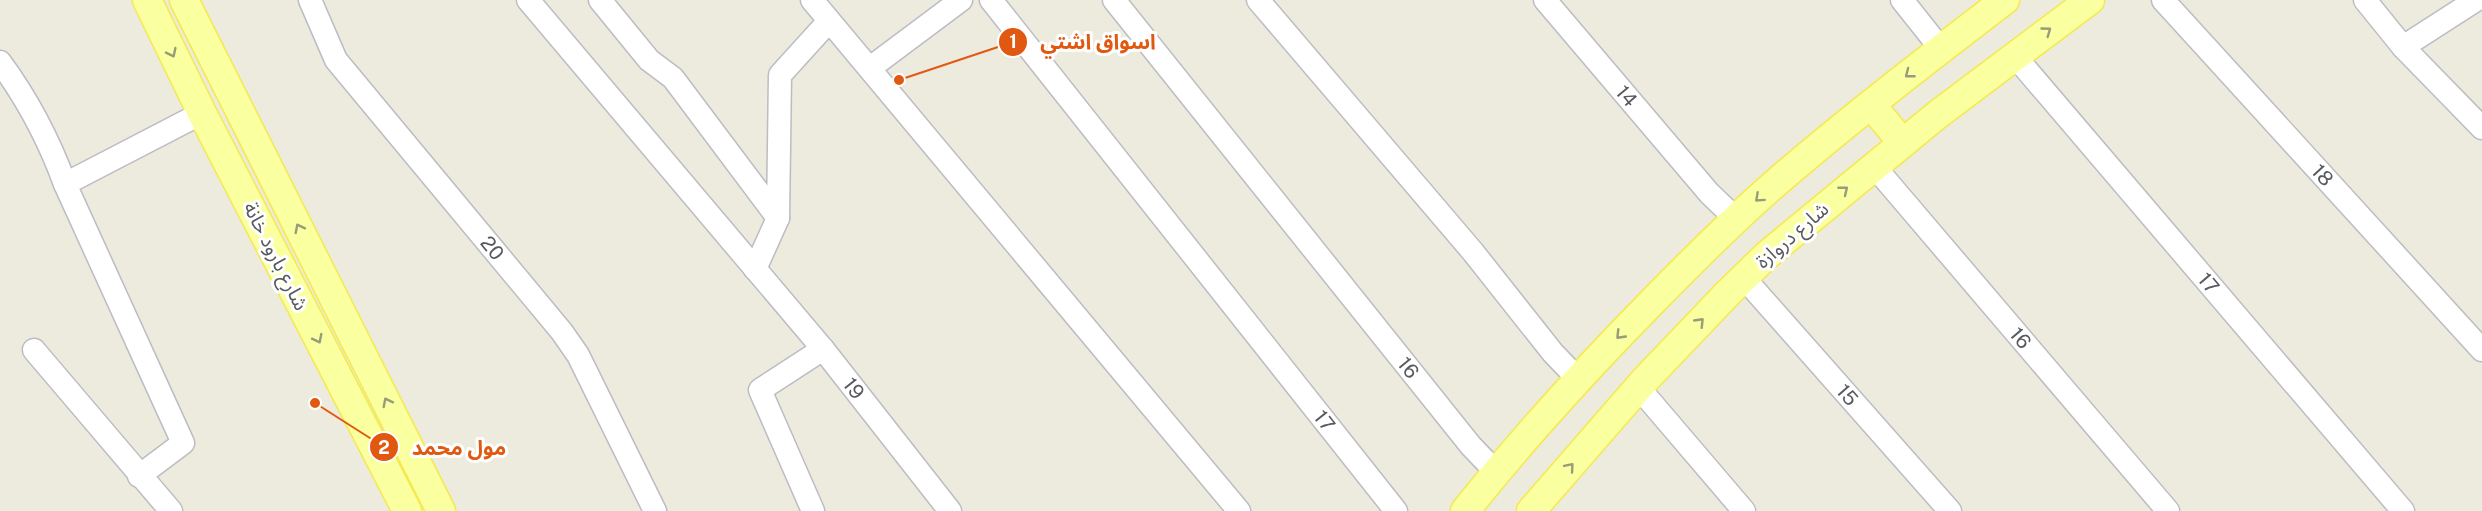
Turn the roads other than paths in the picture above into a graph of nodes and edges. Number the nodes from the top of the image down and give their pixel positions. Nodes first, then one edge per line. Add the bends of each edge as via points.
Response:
1 (147, 0) edge
2 (186, 0) edge
3 (310, 0) edge
4 (528, 0) edge
5 (600, 0) edge
6 (812, 0) edge
7 (961, 0) edge
8 (991, 0) edge
9 (1114, 0) edge
10 (1258, 0) edge
11 (1545, 0) edge
12 (1902, 0) edge
13 (2005, 0) edge
14 (2090, 0) edge
15 (2163, 0) edge
16 (2365, 0) edge
17 (2476, 0) edge
18 (829, 21) junction
19 (2403, 47) junction
20 (1941, 49) junction
21 (2014, 56) junction
22 (0, 62) edge
23 (870, 68) junction
24 (1871, 105) junction
25 (202, 113) junction
26 (2482, 128) edge
27 (1903, 143) junction
28 (1874, 166) junction
29 (65, 184) junction
30 (778, 218) junction
31 (1736, 219) junction
32 (755, 269) junction
33 (1744, 278) junction
34 (823, 349) junction
35 (34, 350) dead end
36 (2482, 350) edge
37 (1578, 379) junction
38 (1639, 387) junction
39 (1496, 472) junction
40 (140, 476) junction
41 (171, 511) edge
42 (407, 511) edge
43 (441, 511) edge
44 (655, 511) edge
45 (813, 511) edge
46 (950, 511) edge
47 (1239, 511) edge
48 (1396, 511) edge
49 (1465, 511) edge
50 (1531, 511) edge
51 (1744, 511) edge
52 (1950, 511) edge
53 (2168, 511) edge
54 (2403, 511) edge

1 -> 25 main road, شارع بارود خانة
43 -> 2 main road, شارع بارود خانة
3 - 44 street, 20 via 336,60 572,347
4 - 32 street, 19
5 - 30 street via 649,60 673,78
6 - 18 street
7 - 23 street
8 - 48 street, 17
9 - 39 street, 16 via 1471,446
10 - 37 street
11 - 31 street, 14 via 1709,193
12 - 20 street
13 - 20 main road
21 -> 14 main road, شارع دروازة
15 - 36 street, 18
16 - 19 street
17 - 19 street
18 - 23 street
18 - 30 street via 780,75
19 - 26 street
20 -> 24 main road
21 - 27 main road, شارع دروازة
21 - 54 street, 17
22 - 29 street via 46,136
23 - 47 street
24 - 27 main road
24 -> 31 main road
25 - 29 street
25 -> 42 main road, شارع بارود خانة
27 - 28 main road, شارع دروازة
33 -> 28 main road, شارع دروازة
28 - 53 street, 16
29 - 40 street via 183,443
30 - 32 street
31 -> 37 main road
32 - 34 street, 19
38 -> 33 main road, شارع دروازة
33 - 52 street, 15
34 - 45 street via 760,390
34 - 46 street, 19
35 - 40 street
37 - 39 main road
50 -> 38 main road, شارع دروازة
38 - 51 street
39 - 49 main road
40 - 41 street

